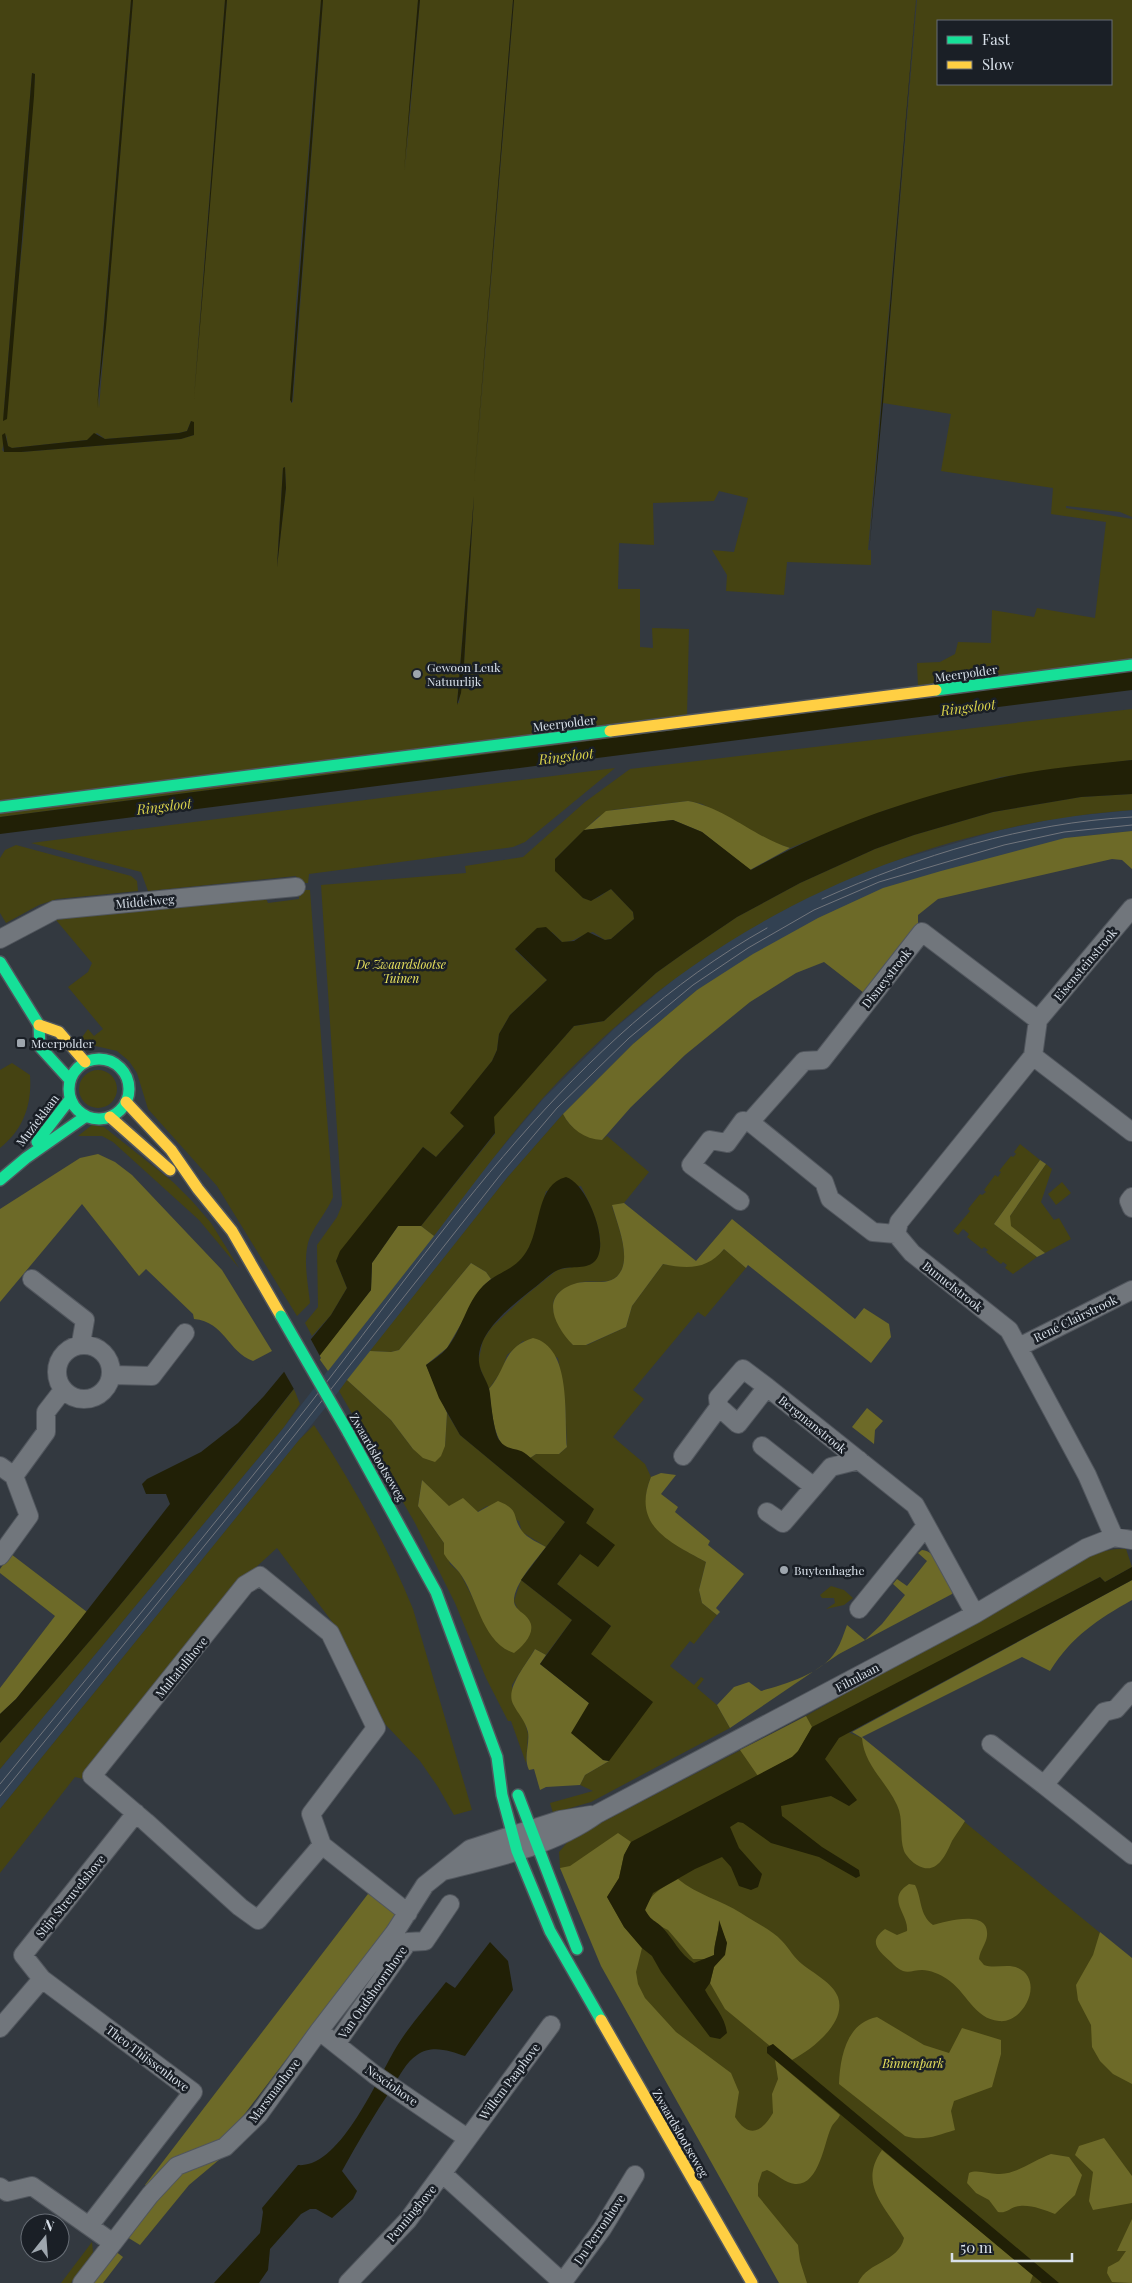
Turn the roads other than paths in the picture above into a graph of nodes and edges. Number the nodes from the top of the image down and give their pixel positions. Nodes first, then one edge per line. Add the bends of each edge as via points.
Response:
1 (1132, 665) edge
2 (0, 807) edge
3 (296, 887) dead end
4 (1132, 908) edge
5 (0, 939) edge
6 (0, 962) edge
7 (1038, 1020) junction
8 (39, 1025) junction
9 (1033, 1056) junction
10 (85, 1062) junction
11 (70, 1080) junction
12 (70, 1100) junction
13 (126, 1102) junction
14 (86, 1116) junction
15 (110, 1117) junction
16 (750, 1122) junction
17 (1132, 1132) edge
18 (26, 1158) junction
19 (0, 1180) edge
20 (198, 1189) junction
21 (740, 1201) dead end
22 (896, 1234) junction
23 (32, 1279) dead end
24 (1132, 1290) edge
25 (186, 1333) dead end
26 (81, 1343) junction
27 (1019, 1347) junction
28 (113, 1374) junction
29 (767, 1387) junction
30 (62, 1390) junction
31 (719, 1408) junction
32 (762, 1446) dead end
33 (683, 1456) dead end
34 (859, 1460) junction
35 (7, 1471) edge
36 (814, 1487) junction
37 (767, 1512) dead end
38 (926, 1526) junction
39 (1114, 1537) junction
40 (1132, 1540) edge
41 (0, 1556) edge
42 (859, 1609) dead end
43 (975, 1614) junction
44 (1132, 1691) edge
45 (992, 1744) dead end
46 (497, 1757) junction
47 (1044, 1785) junction
48 (136, 1813) junction
49 (533, 1837) junction
50 (515, 1844) junction
51 (322, 1845) junction
52 (1132, 1855) edge
53 (450, 1904) dead end
54 (408, 1913) junction
55 (42, 1978) junction
56 (587, 1996) junction
57 (550, 2025) dead end
58 (0, 2028) edge
59 (319, 2031) junction
60 (336, 2044) junction
61 (467, 2138) junction
62 (442, 2174) junction
63 (635, 2175) dead end
64 (0, 2187) edge
65 (89, 2226) junction
66 (113, 2243) junction
67 (562, 2282) edge
68 (82, 2283) edge
69 (348, 2283) edge
70 (752, 2283) edge

1 - 2 main road, Meerpolder
3 - 5 street, Middelweg via 54,910
4 - 7 street, Eisensteinstrook
6 - 8 main road
7 - 9 street
7 - 16 street, Disneystrook via 922,932 822,1060 804,1061
8 - 10 main road via 59,1032
8 - 11 main road via 40,1047
9 - 17 street
9 - 22 street via 899,1222
10 - 11 main road
10 - 13 main road via 110,1060 123,1070 129,1086
11 - 12 main road
12 - 14 main road
12 - 18 main road, Muzieklaan
13 - 15 main road
13 - 20 main road, Zwaardslootseweg via 171,1150
14 - 15 main road via 93,1119
14 - 18 main road, Muzieklaan
15 - 20 main road, Zwaardslootseweg via 162,1165
16 - 21 street, Disneystrook via 743,1122 727,1143 710,1140 691,1165
16 - 22 street via 824,1182 830,1199 873,1232
18 - 19 main road, Muzieklaan
20 - 46 main road, Zwaardslootseweg, bridge via 232,1231 436,1592
22 - 27 street, Bunuelstrook via 912,1253 1009,1330
23 - 26 street via 85,1320
24 - 27 street, René Clairstrook
25 - 28 street via 152,1376
26 - 28 street via 105,1351
26 - 30 street via 63,1353 56,1371
27 - 39 street, Bunuelstrook via 1087,1475
28 - 30 street via 104,1393 84,1400
29 - 31 street, Bergmanstrook via 738,1424
29 - 31 street, Bergmanstrook via 743,1369 718,1398
29 - 34 street, Bergmanstrook
30 - 35 street via 46,1412 46,1432
31 - 33 street, Bergmanstrook
32 - 36 street
34 - 36 street, Bergmanstrook via 831,1467
34 - 38 street, Bergmanstrook via 915,1505
35 - 41 street via 29,1516
36 - 37 street, Bergmanstrook via 783,1523
38 - 42 street
38 - 43 street, Bergmanstrook
39 - 40 street
39 - 43 street, Filmlaan via 1086,1548
43 - 49 street, Filmlaan via 597,1814 560,1820
44 - 47 street via 1116,1709 1104,1712
45 - 47 street
46 - 49 main road, Zwaardslootseweg via 516,1789
46 - 50 main road, Zwaardslootseweg via 502,1795
47 - 52 street
48 - 51 street, Multatulihove via 258,1920
48 - 51 street, Multatulihove via 92,1776 245,1585 260,1576 330,1633 376,1728 312,1814
48 - 55 street, Stijn Streuvelshove via 23,1955
49 - 50 street, Filmlaan
49 - 56 main road, Zwaardslootseweg via 582,1964
50 - 54 street, Marsmanhove via 470,1849 425,1885
50 - 56 main road, Zwaardslootseweg via 554,1939
51 - 54 street
53 - 60 street, Van Oudshoornhove via 425,1941 408,1942
54 - 59 street, Marsmanhove
55 - 58 street
55 - 65 street, Theo Thijssenhove via 193,2092
56 - 70 main road, Zwaardslootseweg
57 - 61 street, Willem Paaphove
59 - 60 street, Nesciohove
59 - 66 street, Marsmanhove via 259,2114 225,2147 177,2166
60 - 61 street, Nesciohove
61 - 62 street, Penninghove
62 - 67 street
62 - 69 street, Penninghove via 408,2220
63 - 67 street, Du Perronhove via 602,2229
64 - 65 street via 7,2192 32,2186
65 - 66 street
66 - 68 street, Marsmanhove

